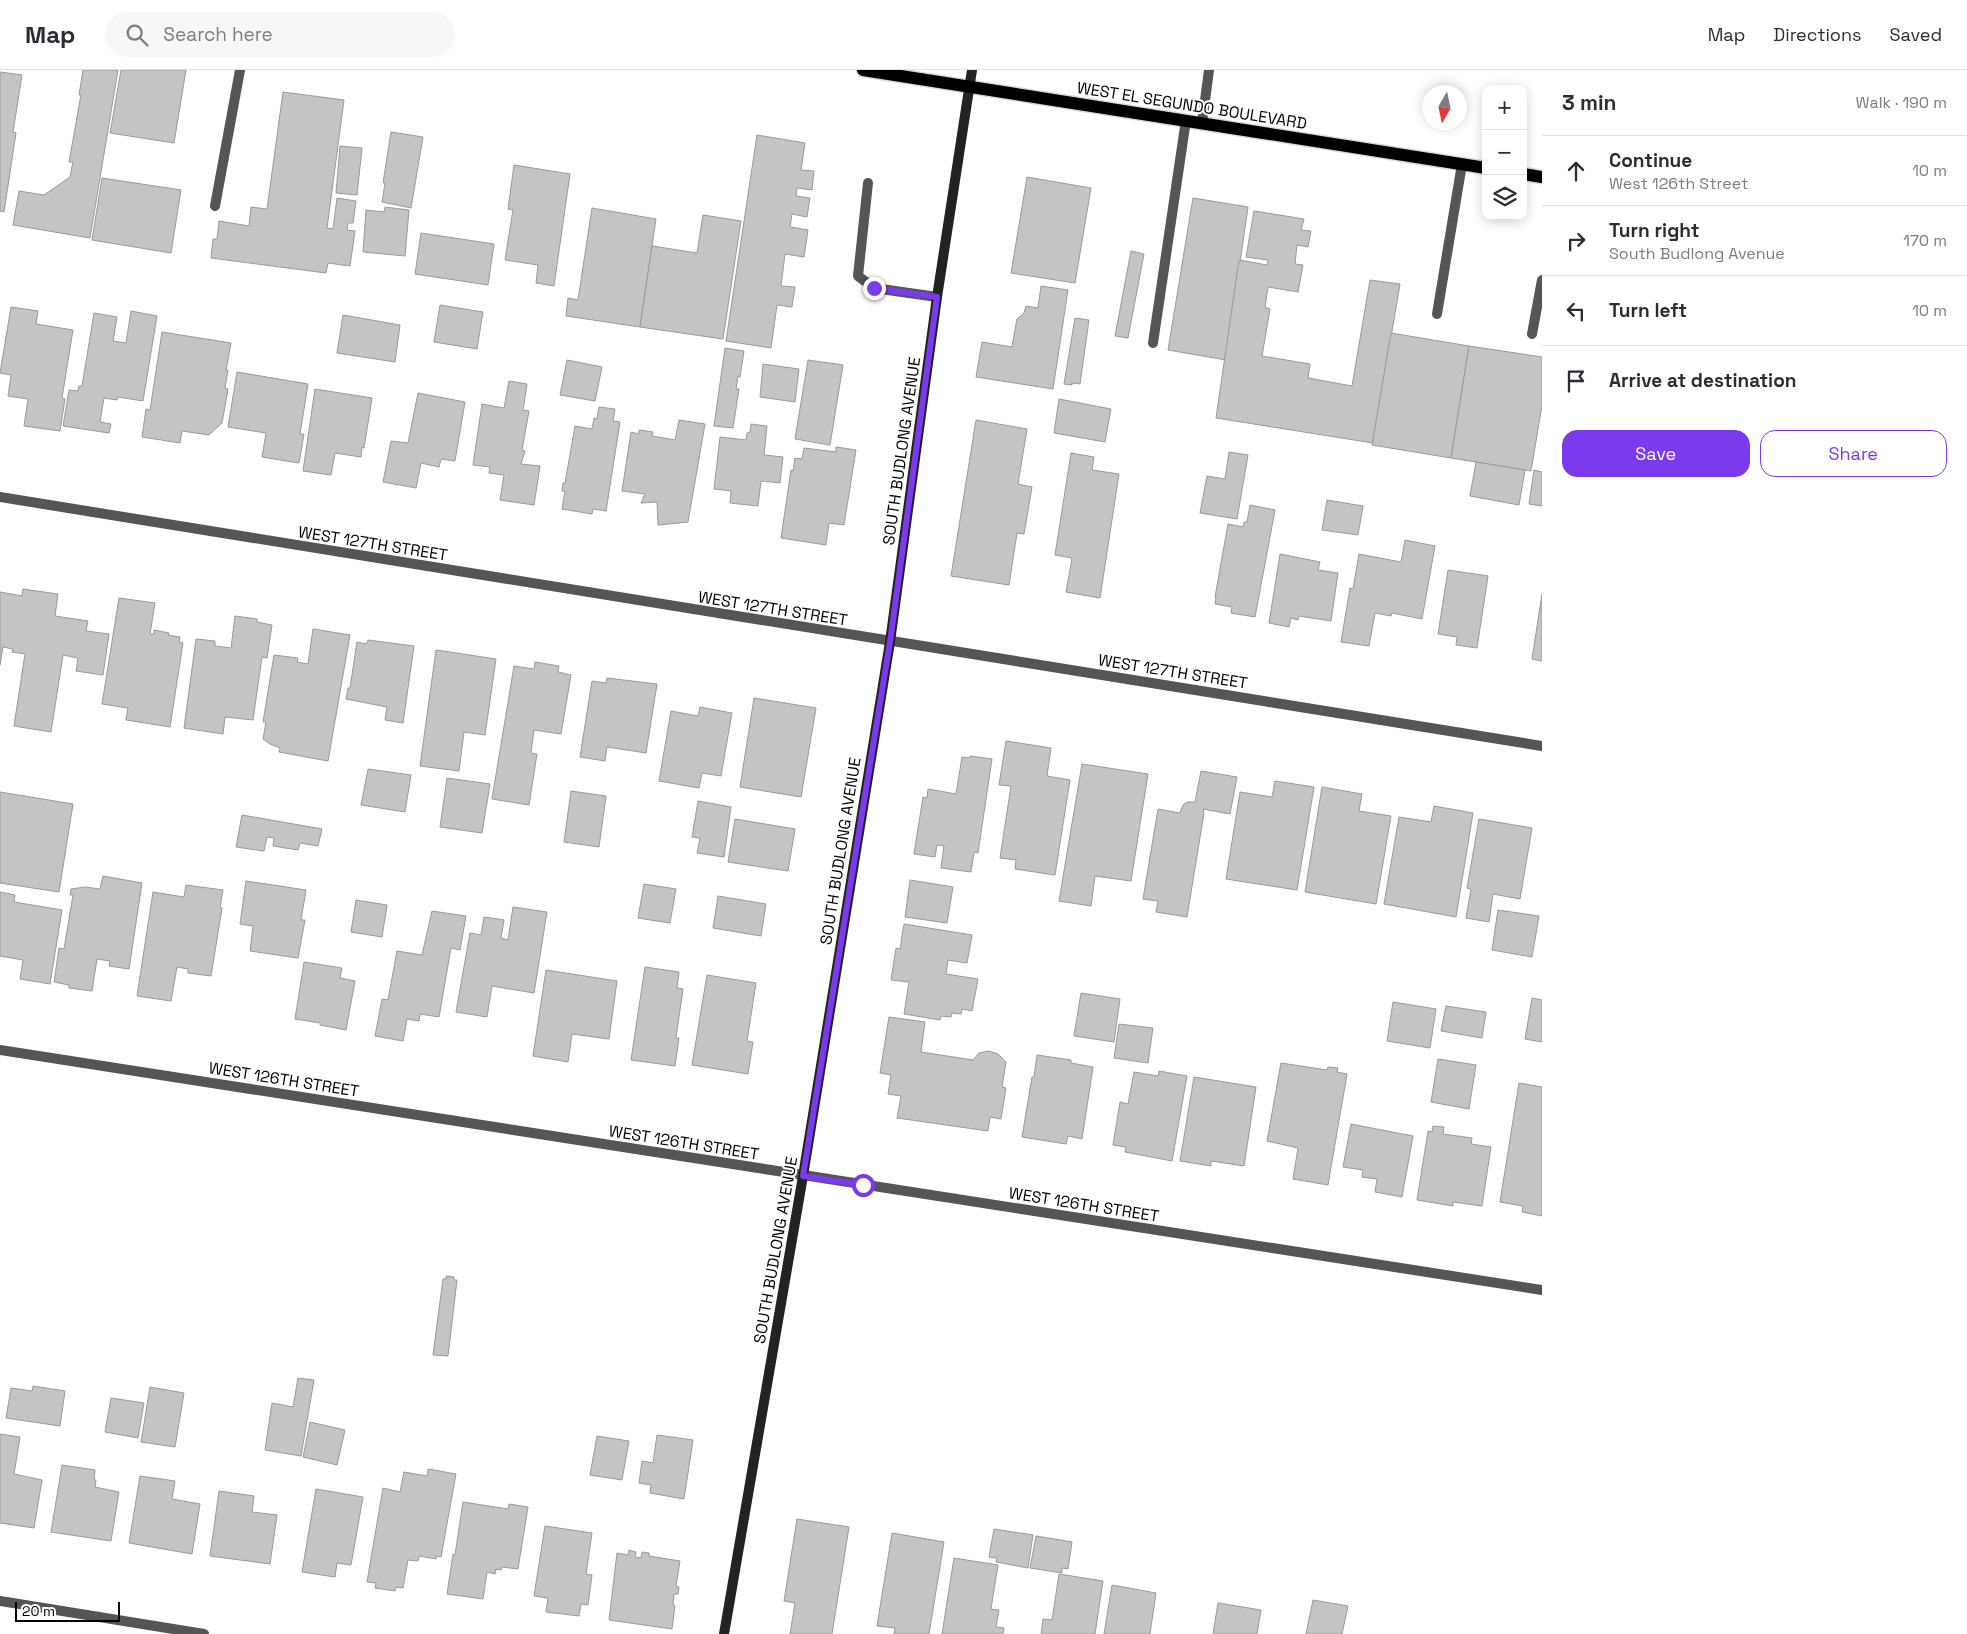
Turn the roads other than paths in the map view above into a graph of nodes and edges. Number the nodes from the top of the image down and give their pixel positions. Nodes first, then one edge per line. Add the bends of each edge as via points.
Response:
1 (240, 70) edge
2 (863, 70) edge
3 (972, 70) edge
4 (1209, 70) edge
5 (969, 87) junction
6 (1186, 120) junction
7 (1202, 123) junction
8 (1462, 164) junction
9 (1482, 167) edge
10 (1527, 175) edge
11 (1542, 177) edge
12 (868, 183) dead end
13 (215, 206) dead end
14 (1542, 280) edge
15 (937, 297) junction
16 (1437, 314) dead end
17 (1532, 334) dead end
18 (1152, 343) dead end
19 (0, 498) edge
20 (890, 642) junction
21 (1542, 746) edge
22 (0, 1050) edge
23 (803, 1176) junction
24 (1542, 1290) edge
25 (0, 1601) edge
26 (204, 1634) edge
27 (724, 1634) edge

1 - 13 street
2 - 5 main road, WEST EL SEGUNDO BOULEVARD
3 - 5 street, SOUTH BUDLONG AVENUE
4 - 7 street
5 - 6 main road, WEST EL SEGUNDO BOULEVARD
5 - 15 street, SOUTH BUDLONG AVENUE
6 - 7 main road, WEST EL SEGUNDO BOULEVARD
6 - 18 street
7 - 8 main road, WEST EL SEGUNDO BOULEVARD
8 - 9 main road, WEST EL SEGUNDO BOULEVARD
8 - 16 street
10 - 11 main road
12 - 15 street via 858,276 874,288
14 - 17 street
15 - 20 street, SOUTH BUDLONG AVENUE
19 - 20 street, WEST 127TH STREET
20 - 21 street, WEST 127TH STREET
20 - 23 street, SOUTH BUDLONG AVENUE
22 - 23 street, WEST 126TH STREET
23 - 24 street, WEST 126TH STREET
23 - 27 street, SOUTH BUDLONG AVENUE
25 - 26 street

